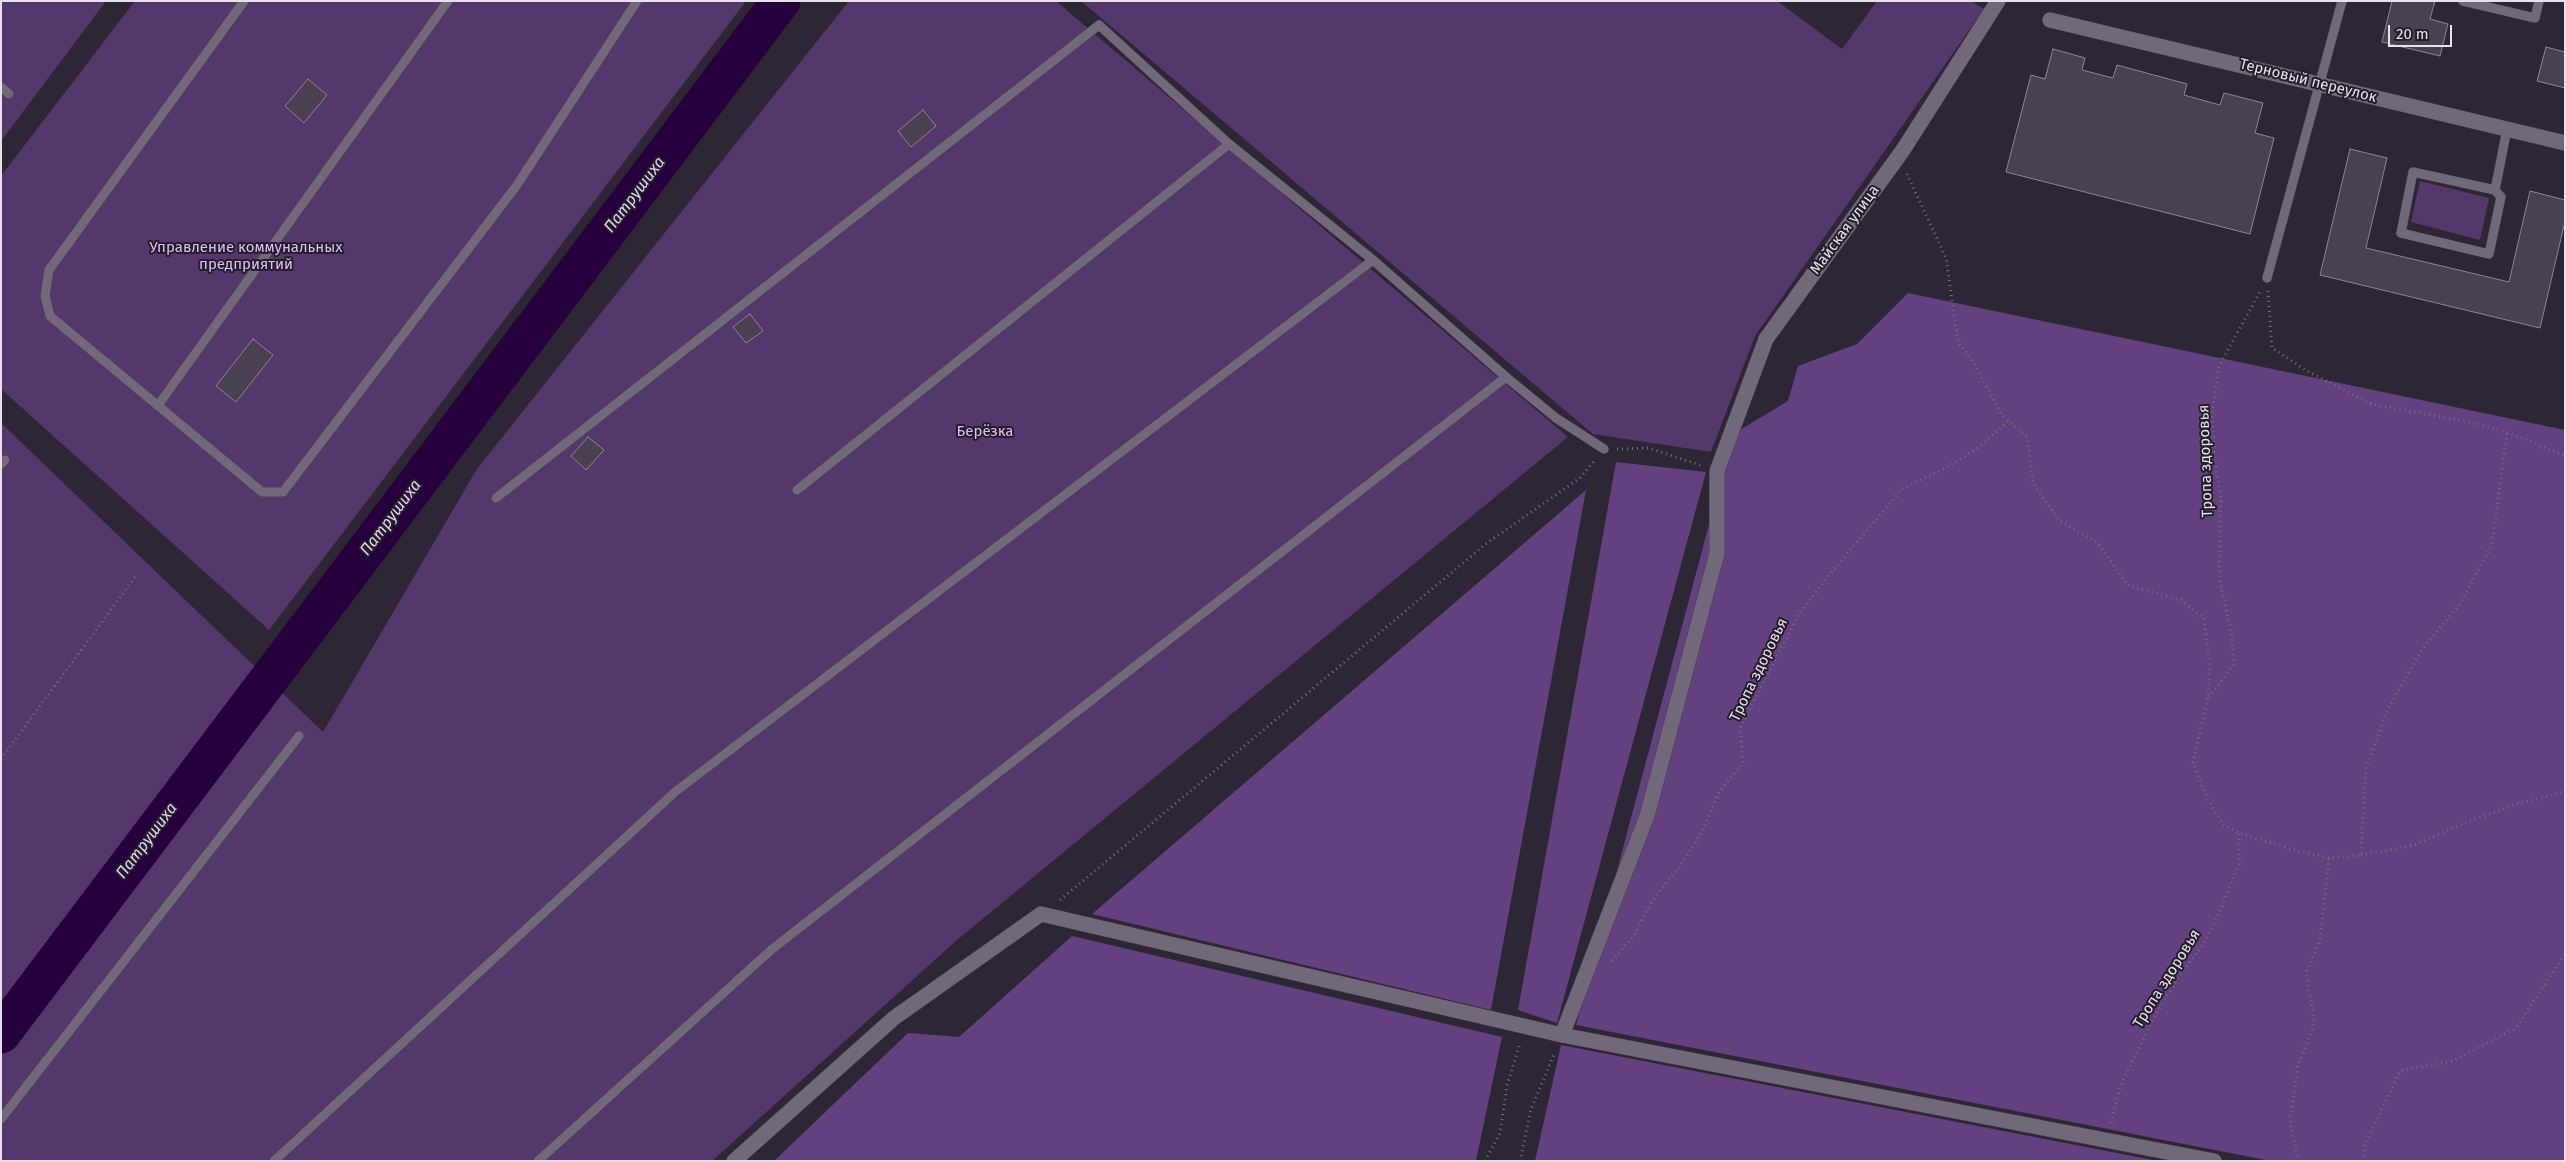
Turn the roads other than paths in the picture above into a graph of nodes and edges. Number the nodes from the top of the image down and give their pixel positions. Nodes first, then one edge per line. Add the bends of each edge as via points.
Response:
1 (244, 1) edge
2 (448, 1) edge
3 (637, 1) edge
4 (2342, 1) edge
5 (2463, 1) edge
6 (2539, 1) edge
7 (1995, 2) edge
8 (2050, 20) dead end
9 (2321, 83) junction
10 (1, 87) edge
11 (9, 94) dead end
12 (2507, 129) junction
13 (2565, 143) edge
14 (1229, 144) junction
15 (2495, 190) junction
16 (1372, 260) junction
17 (2267, 278) road end
18 (1506, 377) junction
19 (159, 404) junction
20 (1604, 449) road end
21 (797, 490) dead end
22 (496, 498) dead end
23 (299, 736) dead end
24 (1562, 1035) junction
25 (1, 1119) edge
26 (274, 1161) edge
27 (538, 1161) edge
28 (734, 1161) edge
29 (2214, 1161) edge

1 - 19 lane via 49,270 45,296 50,316
2 - 19 lane
3 - 19 lane via 518,185 283,492 262,492
4 - 9 lane
5 - 6 lane via 2535,18
7 - 24 street, Майская улица via 1897,157 1766,339 1717,470 1717,553 1647,816
8 - 9 street, Терновый переулок
9 - 12 street, Терновый переулок
9 - 17 lane
10 - 11 lane
12 - 13 street, Терновый переулок
12 - 15 lane
14 - 16 lane
14 - 21 lane
14 - 22 lane via 1099,25
15 - 15 lane via 2501,197 2488,254 2401,233 2413,172
16 - 18 lane
16 - 26 lane via 675,792
18 - 20 lane via 1556,418
18 - 27 lane via 771,950
23 - 25 lane
24 - 28 street via 1041,914 894,1018
24 - 29 street

